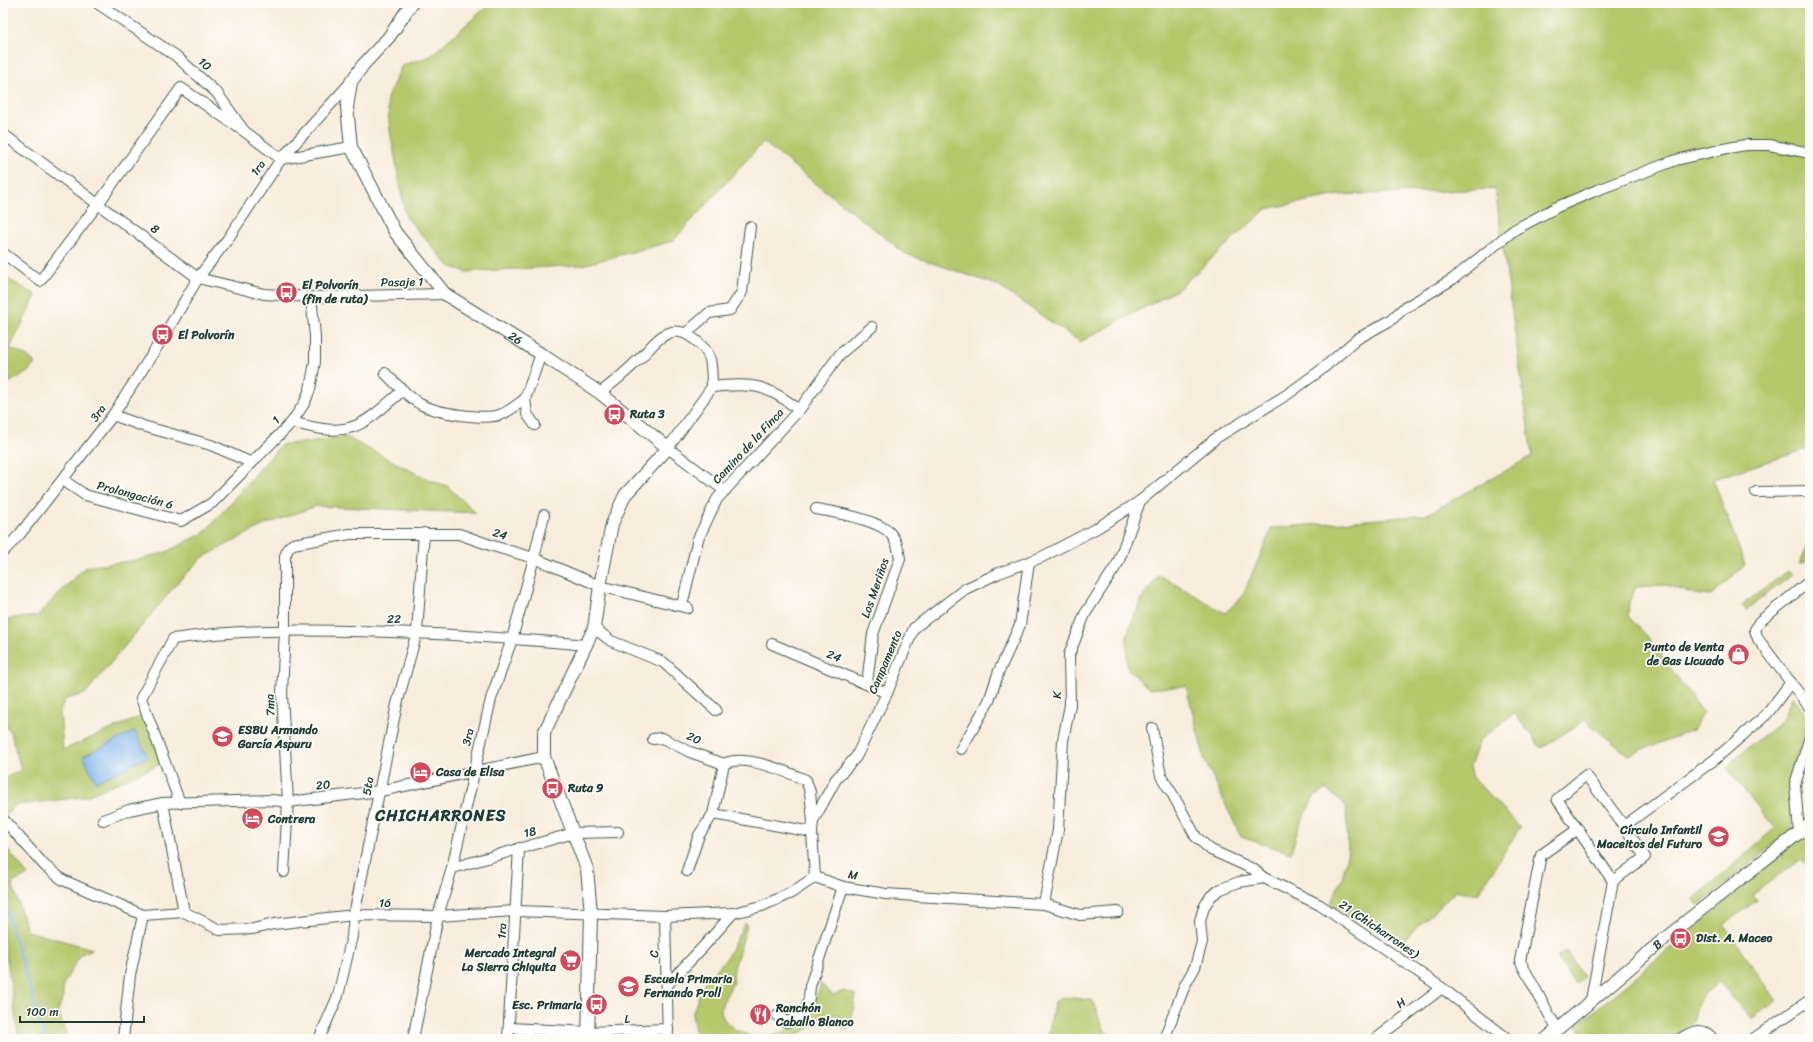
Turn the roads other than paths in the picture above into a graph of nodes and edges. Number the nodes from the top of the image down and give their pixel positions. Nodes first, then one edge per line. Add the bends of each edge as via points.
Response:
1 (97, 3) edge
2 (412, 3) edge
3 (351, 82) junction
4 (244, 131) junction
5 (3, 134) edge
6 (351, 147) junction
7 (1810, 153) edge
8 (281, 159) junction
9 (98, 204) junction
10 (750, 227) dead end
11 (3, 253) edge
12 (198, 278) junction
13 (445, 294) junction
14 (311, 297) junction
15 (872, 327) dead end
16 (686, 333) junction
17 (542, 354) junction
18 (385, 373) dead end
19 (712, 387) junction
20 (403, 390) junction
21 (600, 393) junction
22 (525, 399) junction
23 (799, 410) junction
24 (113, 415) junction
25 (292, 422) junction
26 (535, 425) dead end
27 (668, 448) junction
28 (252, 463) junction
29 (63, 480) junction
30 (725, 491) junction
31 (1810, 491) edge
32 (1756, 492) dead end
33 (1140, 501) junction
34 (816, 509) dead end
35 (544, 514) dead end
36 (181, 521) joint
37 (424, 533) junction
38 (298, 542) joint
39 (3, 552) edge
40 (534, 558) junction
41 (1030, 562) junction
42 (600, 586) junction
43 (1808, 587) edge
44 (685, 607) joint
45 (594, 628) junction
46 (285, 630) junction
47 (416, 632) junction
48 (512, 639) junction
49 (772, 644) dead end
50 (587, 645) junction
51 (1791, 682) junction
52 (867, 683) junction
53 (887, 693) junction
54 (1810, 708) edge
55 (716, 710) dead end
56 (1152, 728) dead end
57 (1810, 737) edge
58 (653, 739) dead end
59 (961, 749) dead end
60 (544, 757) junction
61 (724, 764) junction
62 (473, 771) junction
63 (380, 791) junction
64 (288, 802) junction
65 (163, 803) junction
66 (180, 803) junction
67 (713, 814) junction
68 (3, 819) edge
69 (103, 820) dead end
70 (813, 821) junction
71 (1810, 824) edge
72 (1624, 826) junction
73 (1578, 829) junction
74 (618, 832) dead end
75 (812, 832) junction
76 (574, 833) junction
77 (1799, 833) junction
78 (519, 848) junction
79 (452, 868) junction
80 (687, 870) dead end
81 (284, 872) dead end
82 (815, 877) junction
83 (1264, 878) junction
84 (1613, 881) junction
85 (843, 887) junction
86 (1044, 904) junction
87 (516, 911) junction
88 (184, 912) junction
89 (1118, 912) dead end
90 (591, 913) junction
91 (733, 913) junction
92 (144, 915) junction
93 (354, 915) junction
94 (438, 916) junction
95 (665, 916) junction
96 (1684, 923) joint
97 (1664, 939) joint
98 (668, 984) junction
99 (1442, 988) junction
100 (1591, 1000) junction
101 (1810, 1000) edge
102 (777, 1016) dead end
103 (510, 1028) junction
104 (1557, 1029) junction
105 (668, 1034) edge
106 (588, 1036) edge
107 (123, 1039) edge
108 (319, 1039) edge
109 (413, 1039) edge
110 (508, 1039) edge
111 (1164, 1039) edge
112 (1376, 1039) edge
113 (1508, 1039) edge
114 (1546, 1039) edge
115 (1680, 1039) edge
116 (1713, 1039) edge
117 (1753, 1039) edge

1 - 4 street, 10 via 182,62 217,93
2 - 3 street via 389,37
3 - 6 street via 347,107
3 - 8 street, 1ra
4 - 8 street, 10
4 - 9 street via 181,88
5 - 9 street, 8
6 - 8 street
6 - 13 street, 26 via 395,232
7 - 33 street, Campamento via 1769,145 1746,145 1676,160 1597,190 1514,230 1453,279 1357,339 1288,394 1216,438
8 - 12 street, 1ra
9 - 11 street via 40,281
9 - 12 street, 8
10 - 16 street via 742,292 730,310 709,313
12 - 14 street, 8 via 264,294
12 - 24 street, 3ra
13 - 14 street, Pasaje 1
13 - 17 street, 26
14 - 25 street, 1 via 315,336 313,377 305,402
15 - 23 street, Camino de la Finca via 840,354
16 - 19 street via 710,354
16 - 21 street via 669,332 662,336 637,362
17 - 21 street, 26
17 - 22 street
18 - 20 street
19 - 23 street via 737,384 760,387 782,396
19 - 27 street
20 - 22 street via 422,404 437,410 477,417 502,414
20 - 25 street via 366,421 348,429 323,429
21 - 27 street, 26
22 - 26 street via 527,414
23 - 30 street, Camino de la Finca
24 - 28 street via 143,426 211,444
24 - 29 street, 3ra
25 - 28 street, 1
27 - 30 street, 26
27 - 42 street via 625,495 612,524
28 - 36 street, 1 via 212,503
29 - 36 street, Prolongación 6 via 85,495
29 - 39 street, 3ra
30 - 44 street, Camino de la Finca via 717,499 698,538
31 - 32 street
33 - 41 street, Campamento via 1097,528
33 - 86 street, K via 1118,563 1085,614 1069,655 1070,705 1063,740 1058,830
34 - 52 street, Los Meriños via 838,513 880,527 889,532 898,546 900,559 873,634
35 - 40 street, 3ra
37 - 38 street, 24 via 350,534
37 - 40 street, 24 via 459,534
37 - 47 street, 5ta
38 - 46 street, 7ma via 289,547 285,556
40 - 42 street, 24
40 - 48 street, 3ra
41 - 53 street, Campamento via 964,589 914,628
41 - 59 street via 1020,625 999,671 989,701
42 - 44 street, 24
42 - 45 street
43 - 51 street via 1759,622 1755,630 1758,639
45 - 50 street
45 - 55 street via 611,641 663,662
46 - 47 street, 22
46 - 64 street, 7ma via 282,694
46 - 66 street, 22 via 173,639 141,698
47 - 48 street, 22
47 - 63 street, 5ta via 397,704
48 - 50 street, 22
48 - 62 street, 3ra via 491,699
49 - 52 street, 24
50 - 60 street via 544,733
51 - 54 street
51 - 72 street via 1767,714 1744,735
52 - 53 street, 24
53 - 70 street, Campamento via 856,757 836,779
56 - 83 street, 21 (Chicharrones) via 1161,776 1196,837 1211,850 1253,869
57 - 77 street via 1795,784
58 - 61 street, 20 via 662,738 690,752
60 - 62 street, 20
60 - 76 street
61 - 67 street
61 - 70 street via 735,759 775,767 806,780
62 - 63 street, 20
62 - 79 street, 3ra
63 - 64 street, 20
63 - 93 street, 5ta
64 - 66 street, 20 via 272,800
64 - 81 street, 7ma
65 - 66 street, 20
65 - 69 street, 20 via 129,810
65 - 88 street
67 - 75 street
67 - 80 street via 699,835
68 - 92 street via 45,866 63,880
70 - 75 street, Campamento
71 - 77 street, B
72 - 73 street via 1586,775 1557,799
72 - 84 street via 1645,857
73 - 84 street
73 - 104 street via 1541,855 1520,961
74 - 76 street, 18
75 - 82 street, Campamento
76 - 78 street, 18
76 - 90 street via 587,869
77 - 96 street, B
78 - 79 street, 18
78 - 87 street, 1ra
79 - 94 street, 3ra
82 - 85 street, M
82 - 91 street via 791,893 762,906
83 - 99 street, 21 (Chicharrones) via 1320,905
83 - 111 street via 1239,882 1221,889 1211,896 1204,907 1200,921 1202,942 1195,967 1185,985
84 - 100 street
85 - 86 street, M via 886,894
85 - 102 street via 810,986 810,1002 798,1018 786,1022
86 - 89 street, M via 1080,915
87 - 90 street, 16
87 - 94 street, 16
87 - 103 street, 1ra
88 - 92 street
88 - 93 street, 16 via 220,930 253,929 274,924
90 - 95 street
90 - 106 street
91 - 95 street
91 - 98 street
92 - 107 street via 130,975
93 - 94 street, 16
93 - 108 street, 5ta via 352,936 338,996
94 - 109 street, 3ra
95 - 98 street, C
96 - 97 street, B
97 - 100 street, B
98 - 105 street, C
99 - 112 street, H
99 - 113 street, 21 (Chicharrones)
100 - 104 street, B
101 - 117 street
103 - 106 street, L
103 - 110 street, 1ra
104 - 114 street, B
105 - 106 street, L
115 - 116 street via 1691,1031 1701,1030

